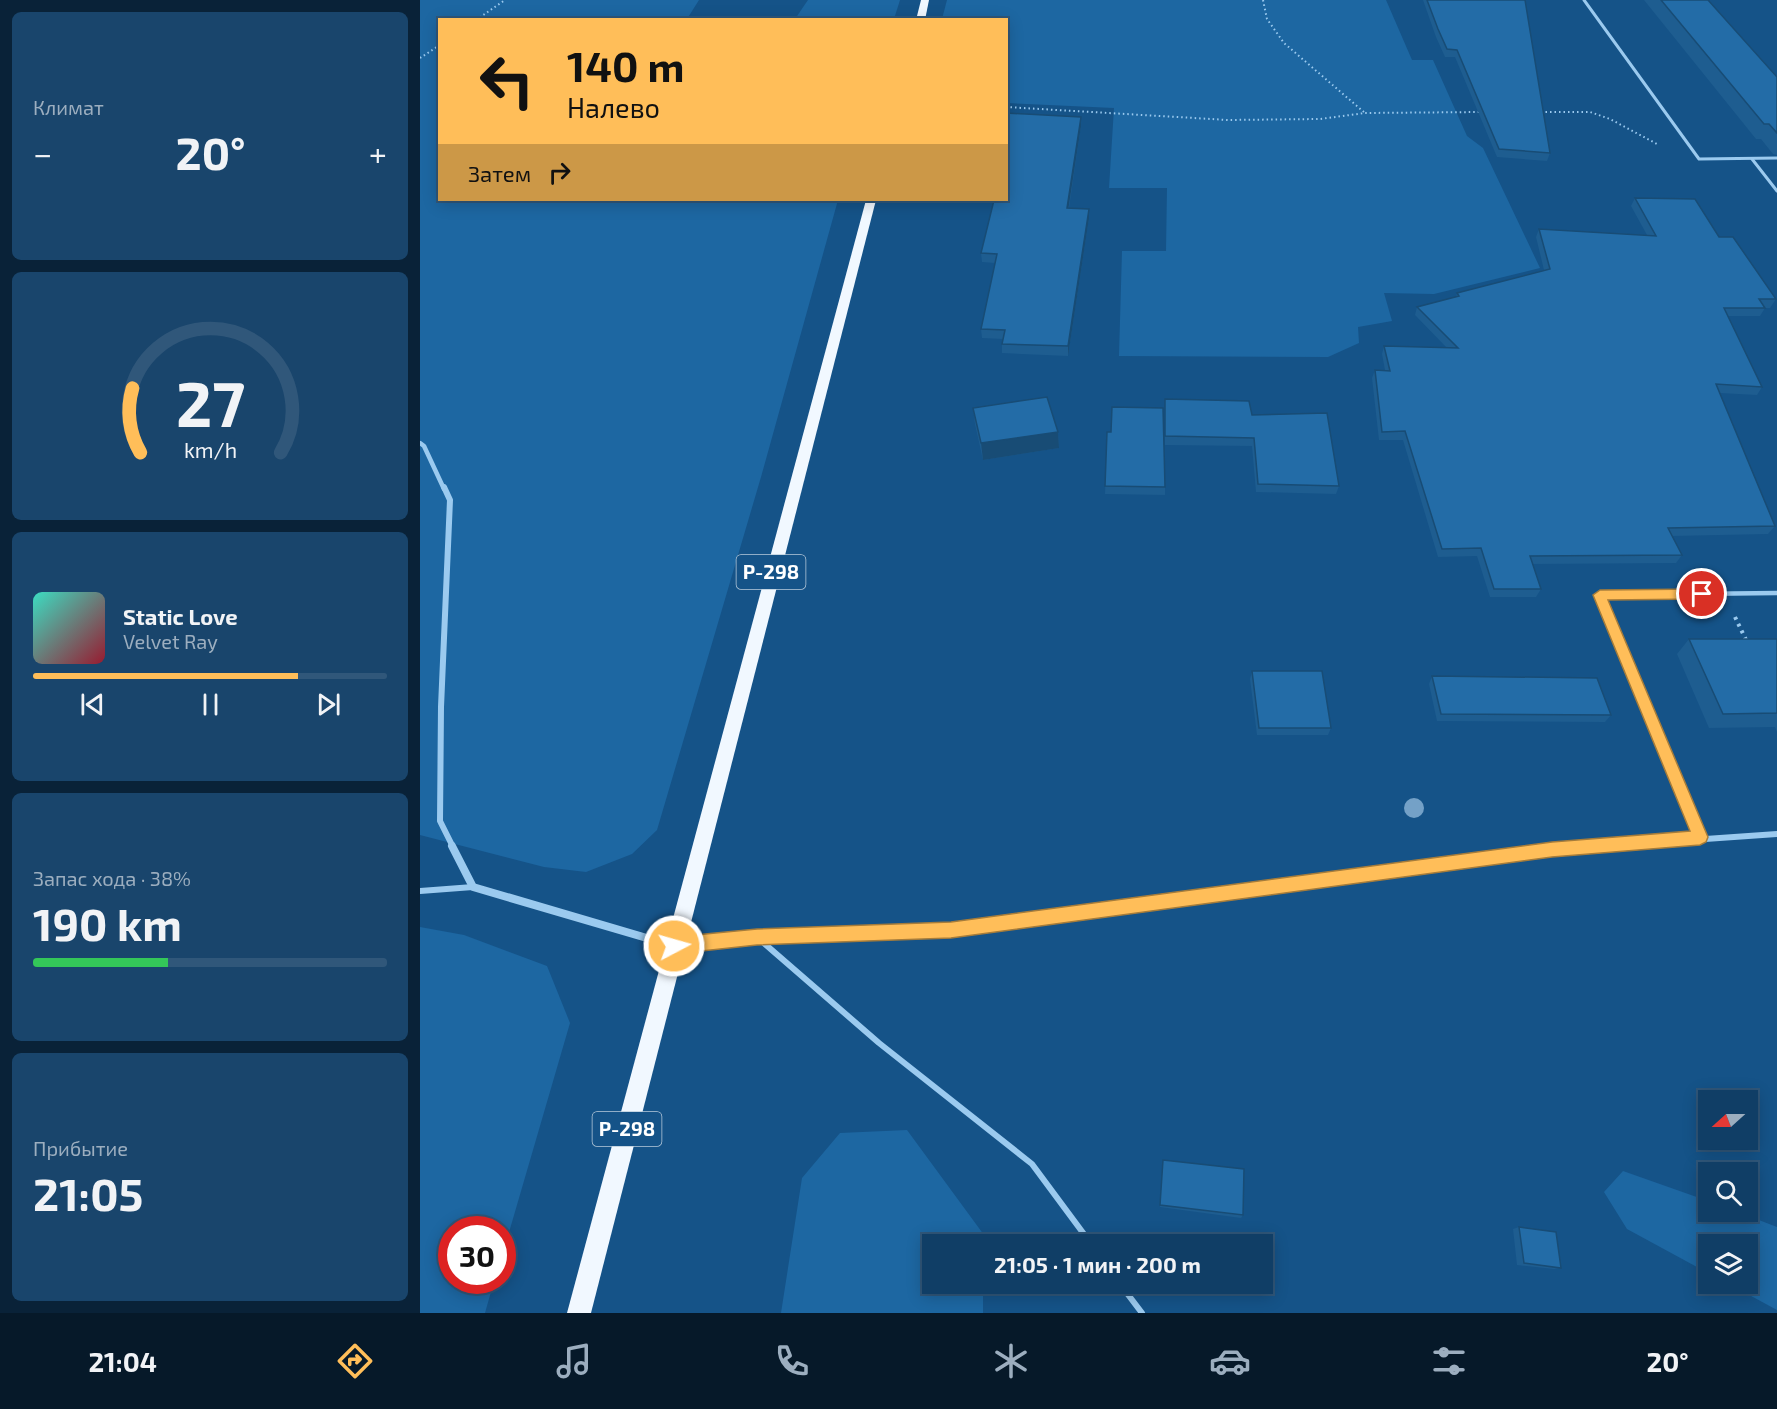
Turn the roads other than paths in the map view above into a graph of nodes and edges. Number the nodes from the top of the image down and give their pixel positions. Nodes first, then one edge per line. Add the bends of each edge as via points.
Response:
1 (925, 0) edge
2 (1584, 0) edge
3 (920, 18) edge
4 (1752, 159) junction
5 (1777, 159) edge
6 (1777, 190) edge
7 (871, 201) edge
8 (420, 443) edge
9 (1777, 593) edge
10 (1777, 834) edge
11 (1700, 837) junction
12 (474, 887) junction
13 (420, 891) edge
14 (757, 937) junction
15 (674, 946) junction
16 (1084, 1234) edge
17 (1128, 1294) edge
18 (579, 1313) edge
19 (1142, 1313) edge

1 - 3 highway
2 - 4 lane via 1699,159
4 - 5 lane
4 - 6 lane
7 - 15 highway, Р-298
8 - 12 street via 450,500 440,821
9 - 11 lane via 1600,595
10 - 11 street
11 - 14 street via 1552,850 951,930
12 - 13 lane
12 - 15 street
14 - 15 street
14 - 16 lane via 879,1043 1032,1164
15 - 18 highway, Р-298
17 - 19 lane

